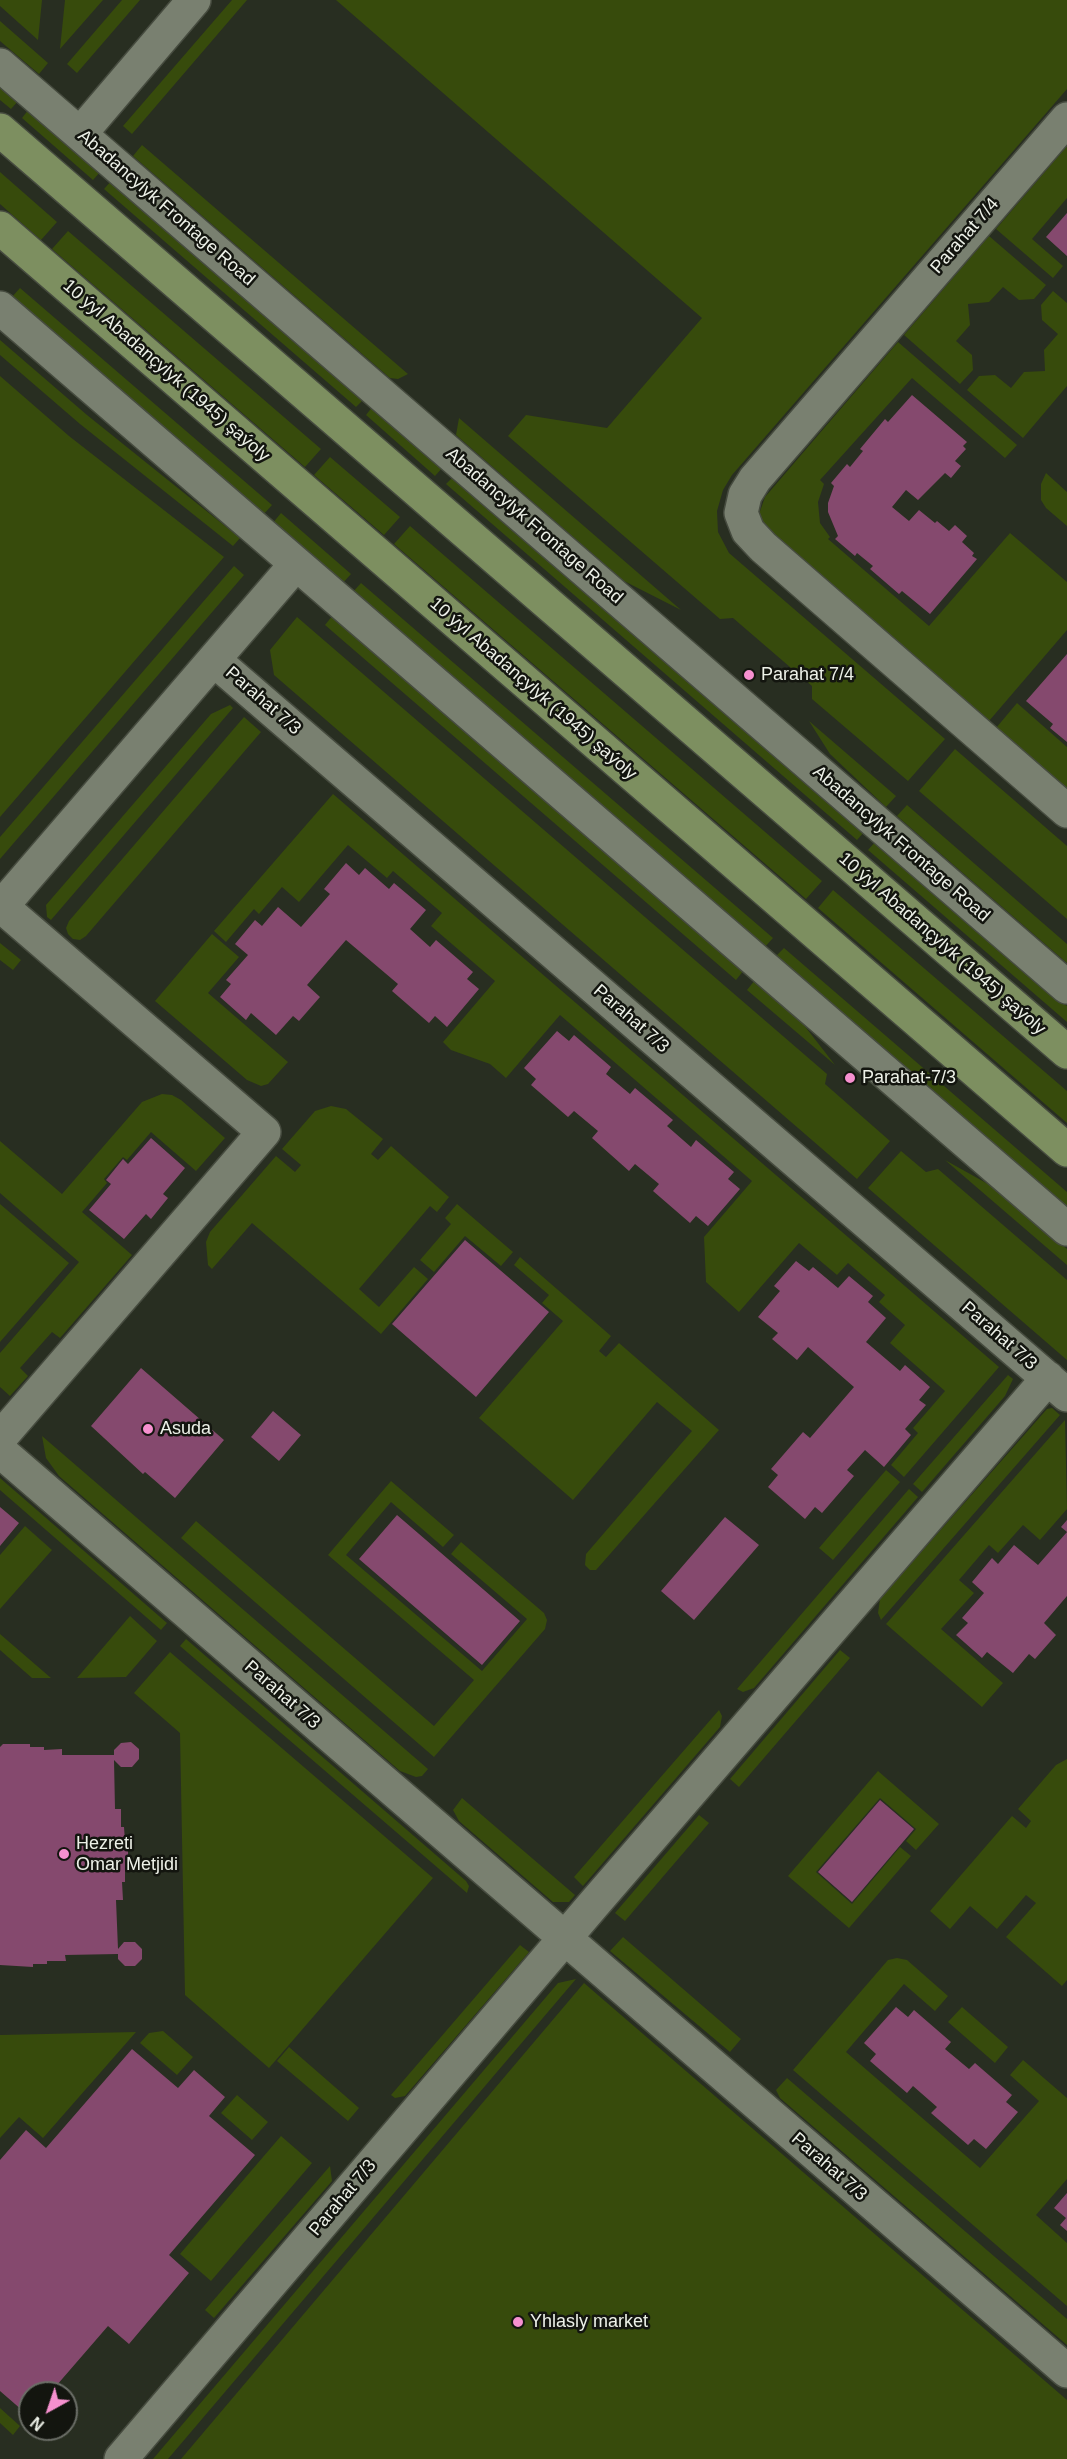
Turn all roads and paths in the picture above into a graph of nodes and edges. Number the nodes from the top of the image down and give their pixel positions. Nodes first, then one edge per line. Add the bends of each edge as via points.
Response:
1 (194, 0) edge
2 (0, 65) edge
3 (1067, 119) edge
4 (0, 130) edge
5 (80, 134) junction
6 (0, 228) edge
7 (0, 308) edge
8 (296, 564) junction
9 (214, 660) junction
10 (1067, 811) edge
11 (1, 905) edge
12 (1067, 987) edge
13 (1067, 1052) edge
14 (1067, 1150) edge
15 (1067, 1229) edge
16 (1057, 1386) edge
17 (0, 1438) edge
18 (0, 1451) edge
19 (565, 1938) junction
20 (1067, 2371) edge
21 (121, 2459) edge

1 - 5 street
2 - 5 street, Abadancylyk Frontage Road
3 - 10 street, Parahat 7/4 via 755,479 745,495 741,513 748,531 763,547
4 - 13 main road, 10 ýyl Abadançylyk (1945) şaýoly
5 - 12 street, Abadancylyk Frontage Road
6 - 14 main road, 10 ýyl Abadançylyk (1945) şaýoly
7 - 8 street
8 - 9 street
8 - 15 street
9 - 11 street
9 - 16 street, Parahat 7/3
11 - 17 street via 264,1132
16 - 19 street, Parahat 7/3
18 - 19 street, Parahat 7/3
19 - 20 street, Parahat 7/3
19 - 21 street, Parahat 7/3

